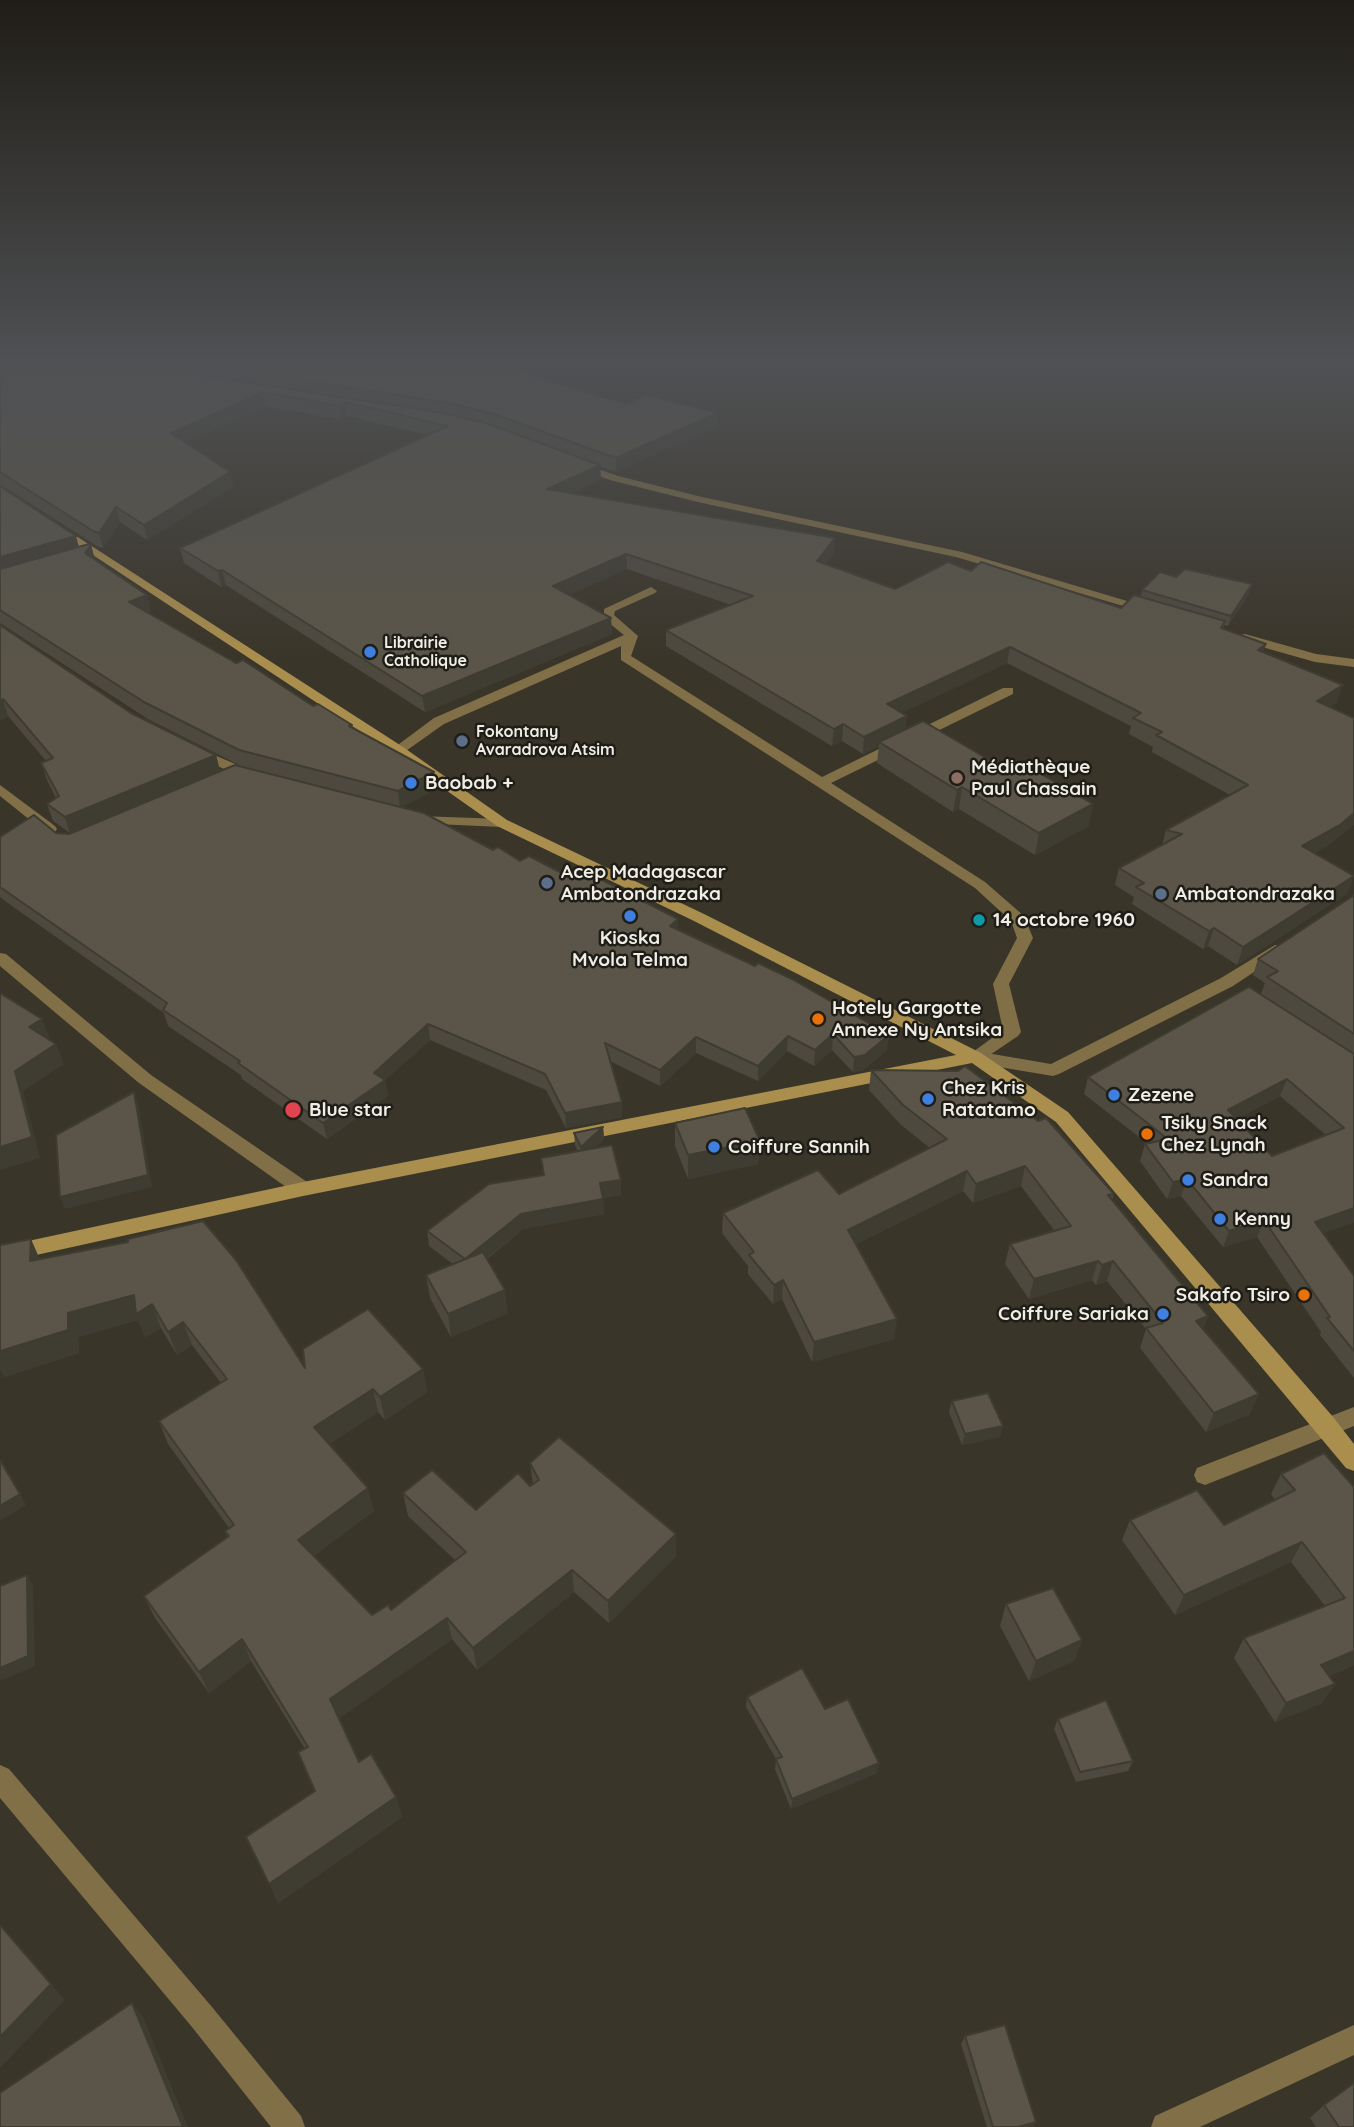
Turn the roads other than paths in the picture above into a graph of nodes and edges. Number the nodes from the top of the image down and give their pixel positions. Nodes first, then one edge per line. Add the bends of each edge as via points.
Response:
1 (568, 461) edge
2 (43, 518) edge
3 (651, 591) dead end
4 (1156, 612) edge
5 (1232, 634) edge
6 (632, 636) junction
7 (1315, 658) junction
8 (1354, 663) edge
9 (1354, 678) edge
10 (1008, 691) dead end
11 (190, 748) edge
12 (398, 750) junction
13 (263, 779) edge
14 (821, 783) junction
15 (0, 789) edge
16 (409, 818) edge
17 (502, 823) junction
18 (58, 835) edge
19 (1285, 943) edge
20 (0, 958) edge
21 (975, 1057) junction
22 (303, 1189) junction
23 (0, 1255) edge
24 (1354, 1416) edge
25 (1326, 1425) junction
26 (1354, 1461) edge
27 (1205, 1475) dead end
28 (0, 1778) edge
29 (1354, 2040) edge
30 (290, 2127) edge
31 (1166, 2127) edge

1 - 4 street via 702,500 958,554
2 - 12 main road via 91,554
3 - 6 street via 610,609 608,616
5 - 7 street
6 - 12 street via 439,721
6 - 14 street via 625,657
7 - 8 street
7 - 9 street
10 - 14 street
11 - 13 street via 231,774
12 - 17 main road
14 - 21 street via 980,885 1018,919 1025,938 1001,985 1012,1032
15 - 18 street
16 - 17 street
17 - 21 main road
19 - 21 street via 1233,986 1053,1070
20 - 22 street via 145,1079
21 - 22 main road
21 - 25 main road via 1062,1116
22 - 23 main road
24 - 25 street
25 - 26 main road
25 - 27 street
28 - 30 street
29 - 31 street

